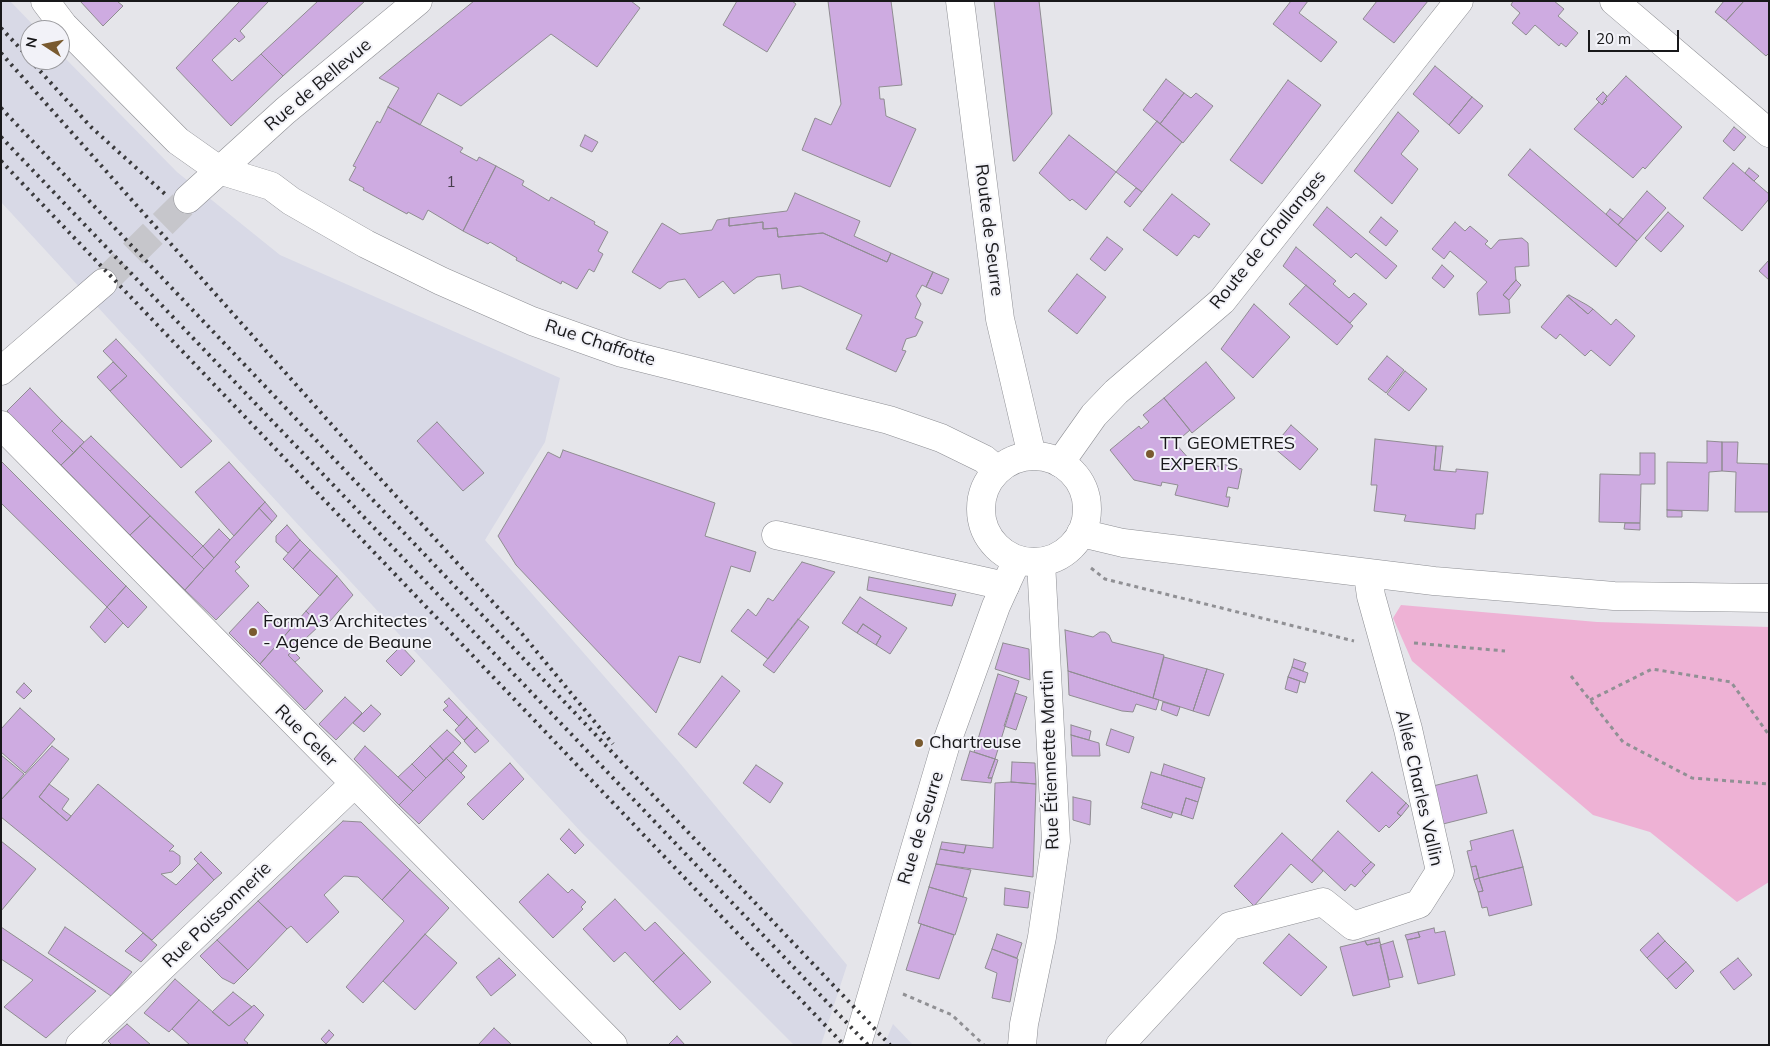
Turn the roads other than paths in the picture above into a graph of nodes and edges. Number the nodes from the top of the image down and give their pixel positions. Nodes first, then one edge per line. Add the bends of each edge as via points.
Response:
1 (45, 1) edge
2 (418, 1) edge
3 (960, 1) edge
4 (1459, 1) edge
5 (1614, 1) edge
6 (1769, 133) edge
7 (219, 170) junction
8 (188, 199) tunnel mouth
9 (103, 283) tunnel mouth
10 (1, 371) edge
11 (1, 425) edge
12 (1032, 456) junction
13 (1060, 463) junction
14 (997, 470) junction
15 (1081, 533) junction
16 (776, 535) dead end
17 (1029, 561) junction
18 (1368, 575) junction
19 (1005, 586) junction
20 (1769, 598) edge
21 (354, 784) junction
22 (80, 1045) edge
23 (613, 1045) edge
24 (857, 1045) edge
25 (1022, 1045) edge
26 (1120, 1045) edge

1 - 7 street, Rue Chaffotte via 63,25 178,141
2 - 7 street, Rue de Bellevue
3 - 12 street, Route de Seurre via 1000,319
4 - 13 street, Route de Challanges via 1222,301 1116,392 1094,415
5 - 6 street
7 - 8 street, Rue de Bellevue
7 - 14 street, Rue Chaffotte via 271,186 366,244 532,321 622,352 889,420 963,448
9 - 10 street
11 - 21 street, Rue Celer
12 - 13 street
12 - 14 street
13 - 15 street via 1079,482 1084,494 1086,521
14 - 17 street via 983,493 982,521 994,545
15 - 17 street via 1065,552 1054,559
15 - 18 street via 1123,543
16 - 19 street
17 - 19 street, Rue de Seurre
17 - 25 street, Rue Étiennette Martin via 1056,841
18 - 20 street via 1614,596
18 - 26 street, Allée Charles Vallin via 1440,871 1419,904 1353,926 1323,902 1230,926
19 - 24 street, Rue de Seurre via 970,672 945,747
21 - 22 street, Rue Poissonnerie
21 - 23 street, Rue Celer

